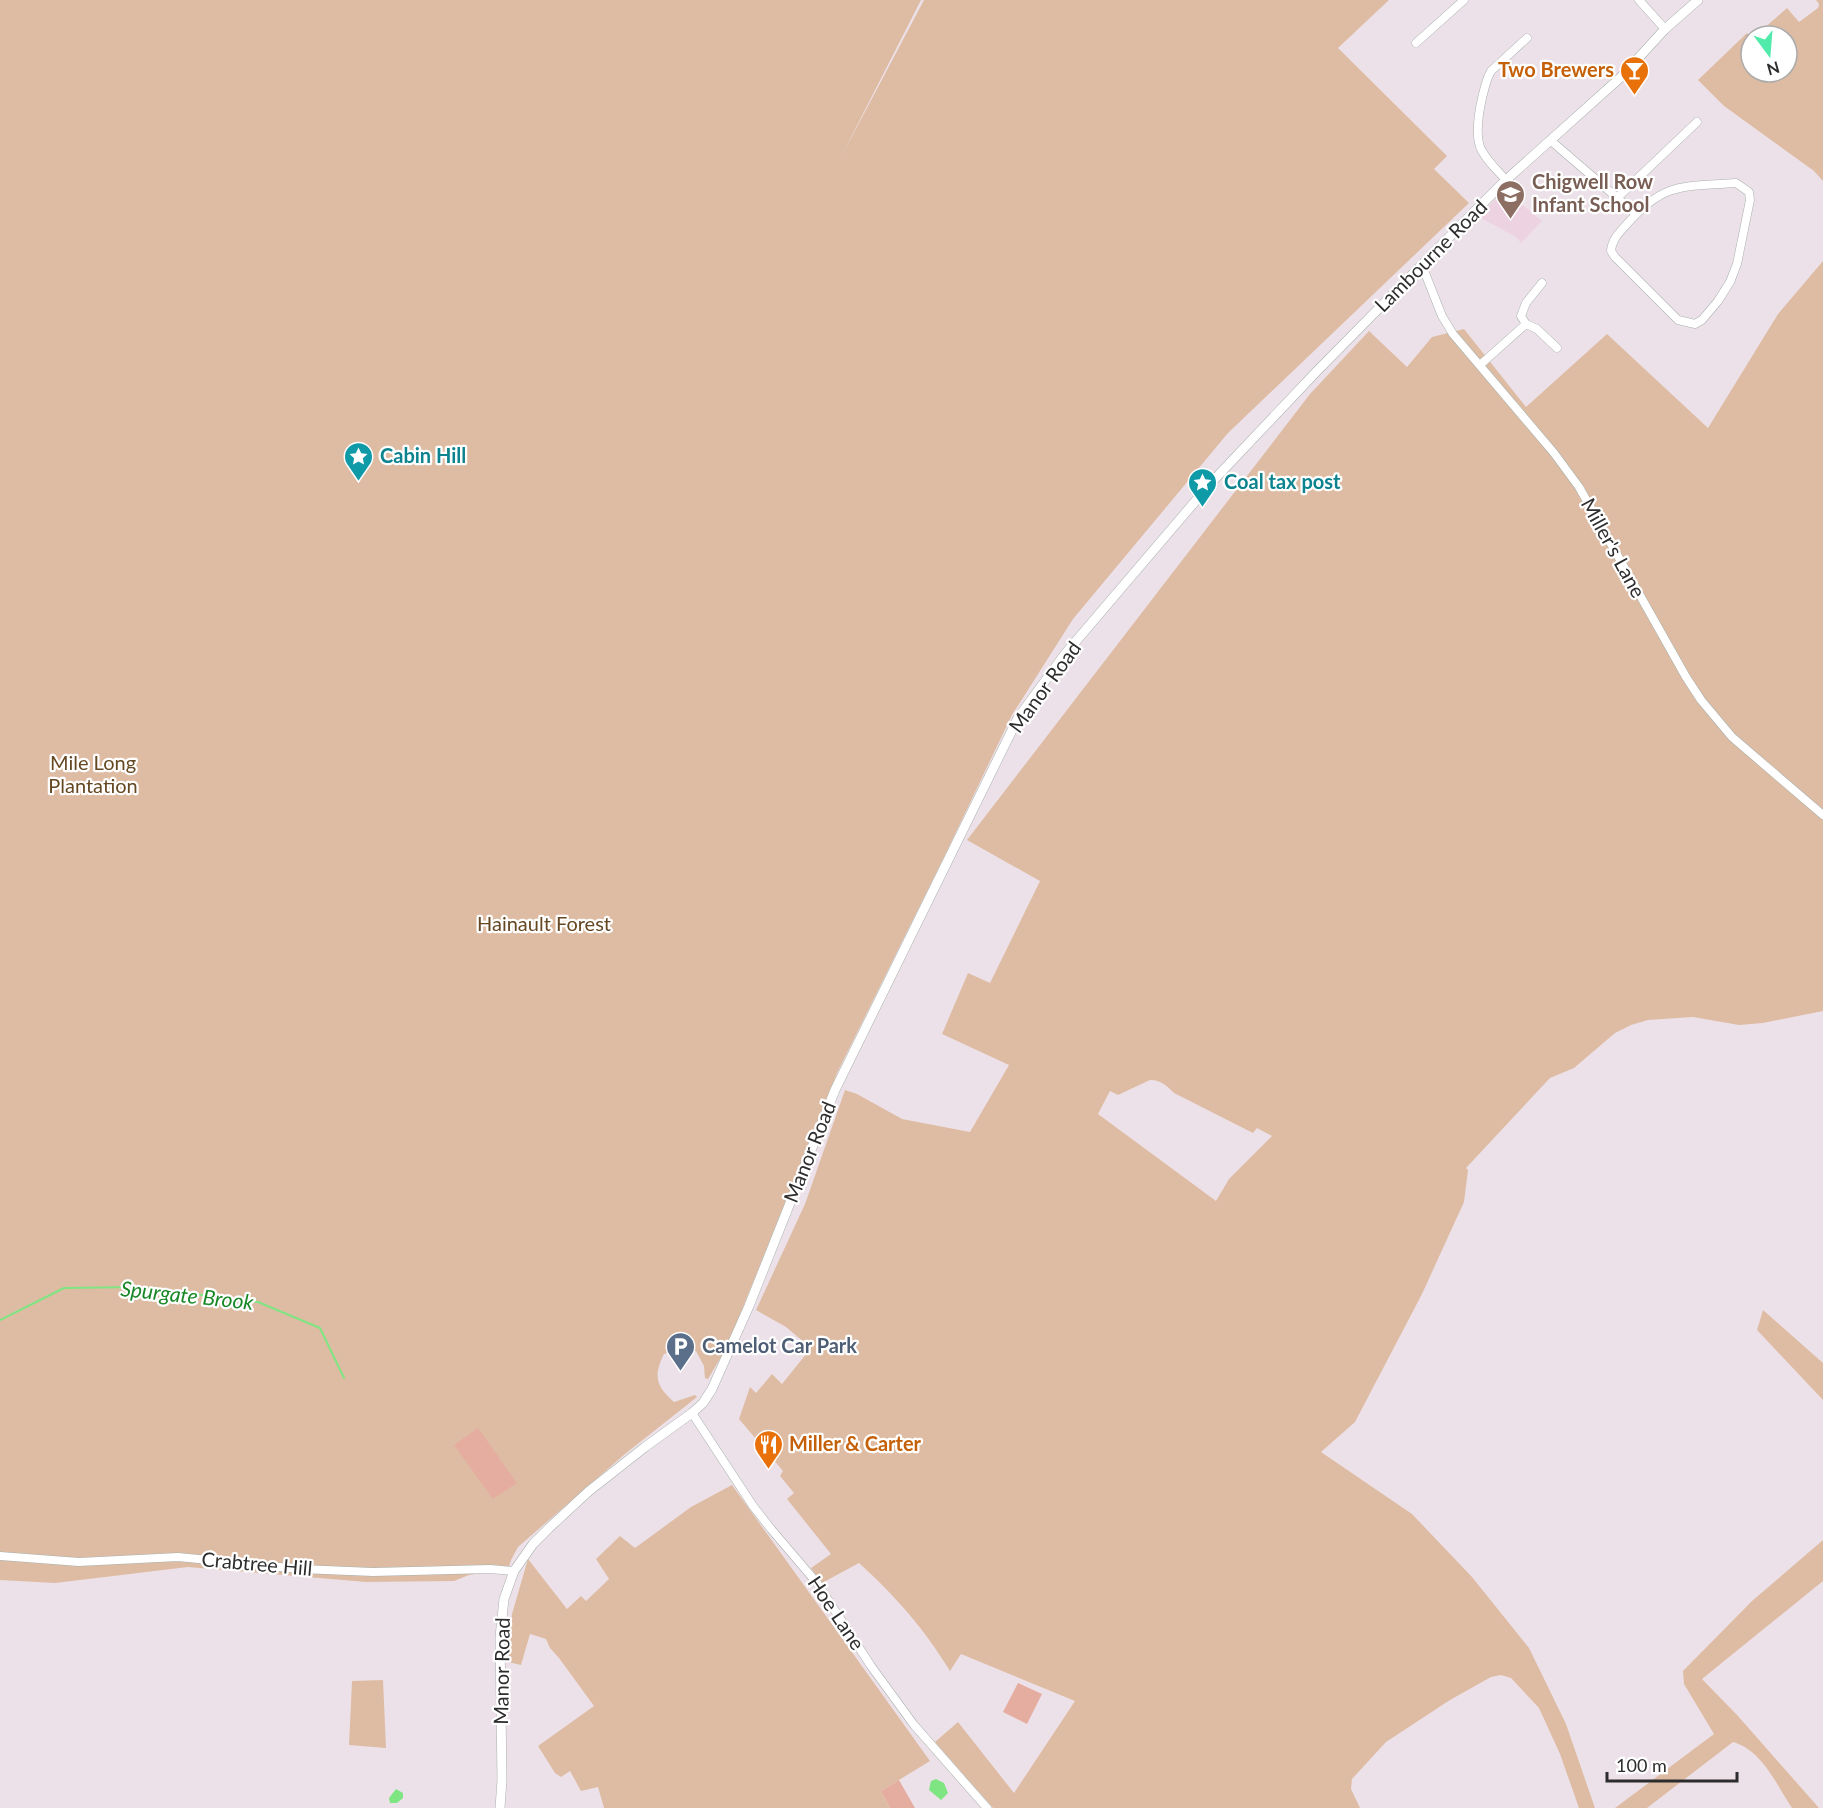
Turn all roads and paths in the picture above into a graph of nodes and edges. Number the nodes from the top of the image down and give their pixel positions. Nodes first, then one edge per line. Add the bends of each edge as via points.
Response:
1 (1464, 0) edge
2 (1639, 0) edge
3 (1698, 0) edge
4 (1665, 29) junction
5 (1527, 38) dead end
6 (1416, 44) dead end
7 (1696, 122) dead end
8 (1550, 140) junction
9 (1506, 180) junction
10 (1617, 198) junction
11 (1636, 214) junction
12 (1419, 267) junction
13 (1542, 283) dead end
14 (1526, 324) junction
15 (1557, 348) dead end
16 (1480, 365) junction
17 (1200, 498) joint
18 (1823, 815) edge
19 (692, 1413) junction
20 (0, 1556) edge
21 (514, 1571) junction
22 (500, 1808) edge
23 (987, 1808) edge

1 - 6 street
2 - 4 street
3 - 4 street, Lambourne Road
4 - 8 street, Lambourne Road via 1621,77
5 - 9 street via 1491,71 1478,128 1483,153
7 - 10 street
8 - 9 street, Lambourne Road
8 - 10 street
9 - 12 street, Lambourne Road
10 - 11 street
11 - 11 street via 1654,198 1677,188 1736,183 1749,192 1734,273 1719,301 1702,320 1695,324 1678,320 1611,251 1613,239
12 - 16 street, Miller's Lane via 1453,334
12 - 17 street, Lambourne Road
13 - 14 street via 1523,309 1521,316
14 - 15 street
14 - 16 street
16 - 18 street, Miller's Lane via 1579,487 1701,700 1732,737
17 - 19 street, Manor Road via 1065,654 1018,718 835,1090 718,1378
19 - 21 street, Manor Road via 589,1491 533,1544
19 - 23 street, Hoe Lane via 753,1506 817,1583 914,1725
20 - 21 street, Crabtree Hill via 79,1562 178,1557 373,1572
21 - 22 street, Manor Road via 504,1599 500,1637

